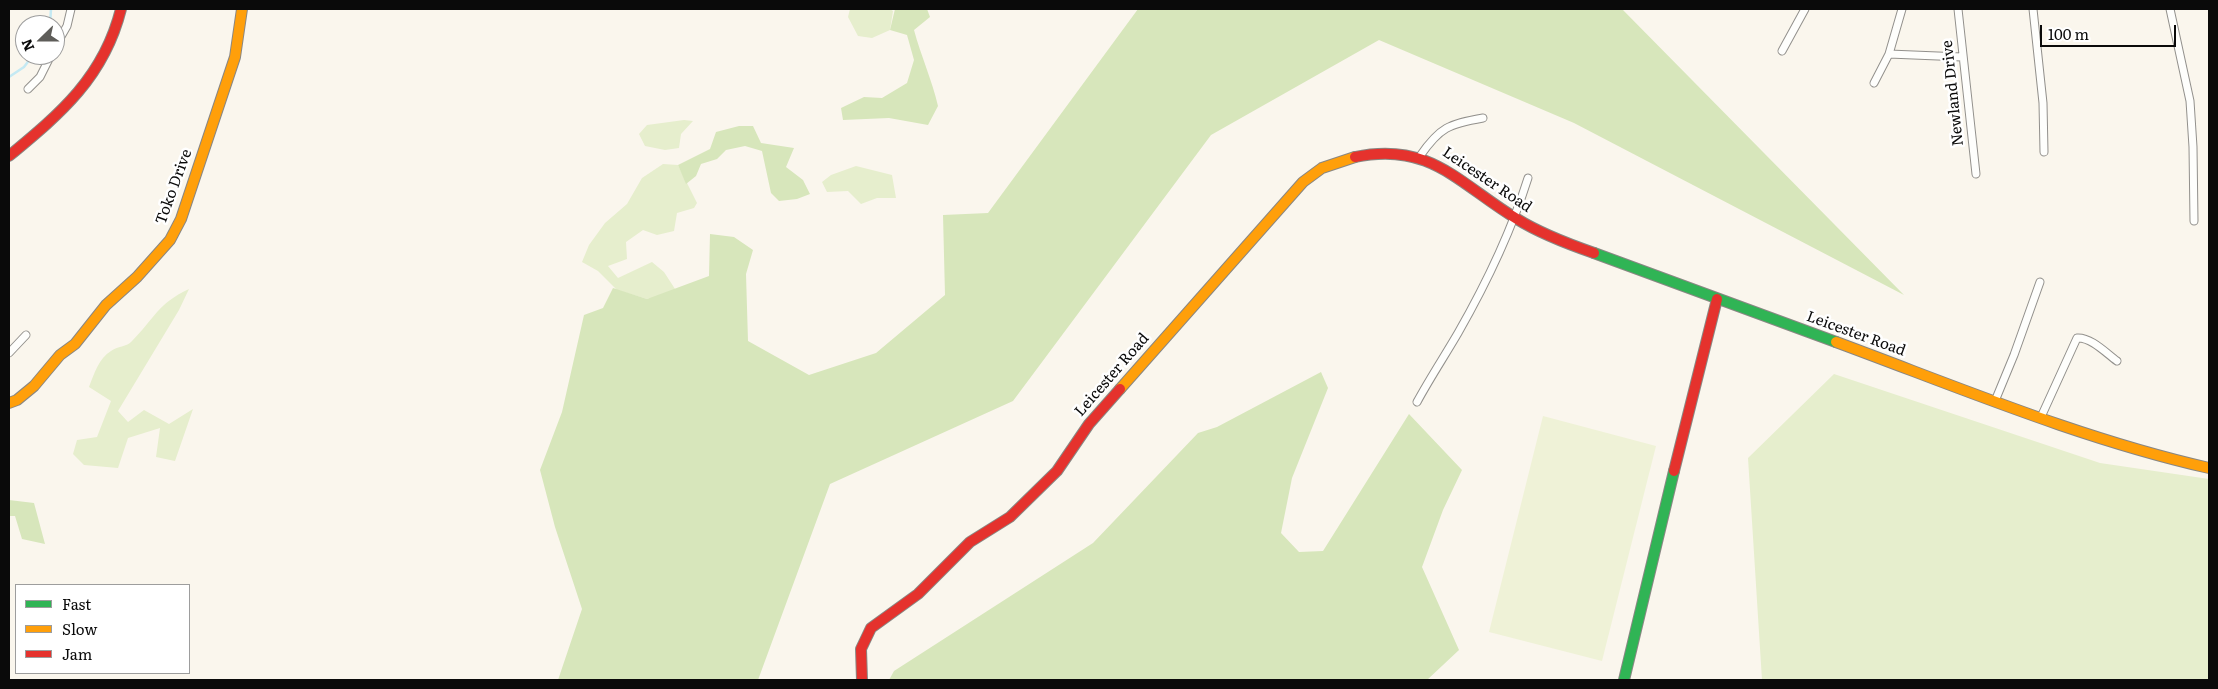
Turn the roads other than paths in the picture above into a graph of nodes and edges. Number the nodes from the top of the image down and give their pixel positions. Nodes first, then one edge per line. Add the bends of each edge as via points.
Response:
1 (71, 9) edge
2 (121, 9) edge
3 (242, 9) edge
4 (1805, 9) edge
5 (1902, 9) edge
6 (1958, 9) edge
7 (2033, 9) edge
8 (2170, 9) edge
9 (65, 30) edge
10 (1782, 50) dead end
11 (1889, 54) junction
12 (1962, 57) junction
13 (47, 65) edge
14 (1874, 83) dead end
15 (28, 89) dead end
16 (1483, 118) dead end
17 (2044, 152) dead end
18 (9, 156) edge
19 (1420, 156) junction
20 (1976, 174) dead end
21 (1528, 178) dead end
22 (1515, 219) junction
23 (2194, 221) dead end
24 (2040, 282) dead end
25 (1717, 299) junction
26 (26, 335) dead end
27 (9, 353) edge
28 (2117, 361) dead end
29 (1995, 401) junction
30 (9, 402) edge
31 (1417, 402) dead end
32 (2041, 417) junction
33 (2209, 468) edge
34 (862, 680) edge
35 (1624, 680) edge

1 - 9 street
2 - 18 street via 103,60 83,87 62,110
3 - 30 street, Toko Drive via 235,57 182,219 170,240 106,305 75,344 60,355 34,386 17,400
4 - 10 street
5 - 11 street
6 - 12 street, Newland Drive
7 - 17 street via 2043,103
8 - 23 street via 2190,101
11 - 12 street
11 - 14 street
12 - 20 street, Newland Drive
13 - 15 street
16 - 19 street via 1440,130
19 - 22 street, Leicester Road via 1461,179
19 - 34 street, Leicester Road via 1394,152 1362,155 1322,168 1303,182 1089,424 1057,471 1010,517 970,542 918,594 871,628 861,649
21 - 22 street
22 - 25 street, Leicester Road via 1573,246
22 - 31 street via 1457,334
24 - 29 street
25 - 29 street, Leicester Road
25 - 35 street
26 - 27 street
28 - 32 street via 2090,341 2077,338
29 - 32 street, Leicester Road
32 - 33 street, Leicester Road via 2141,450

